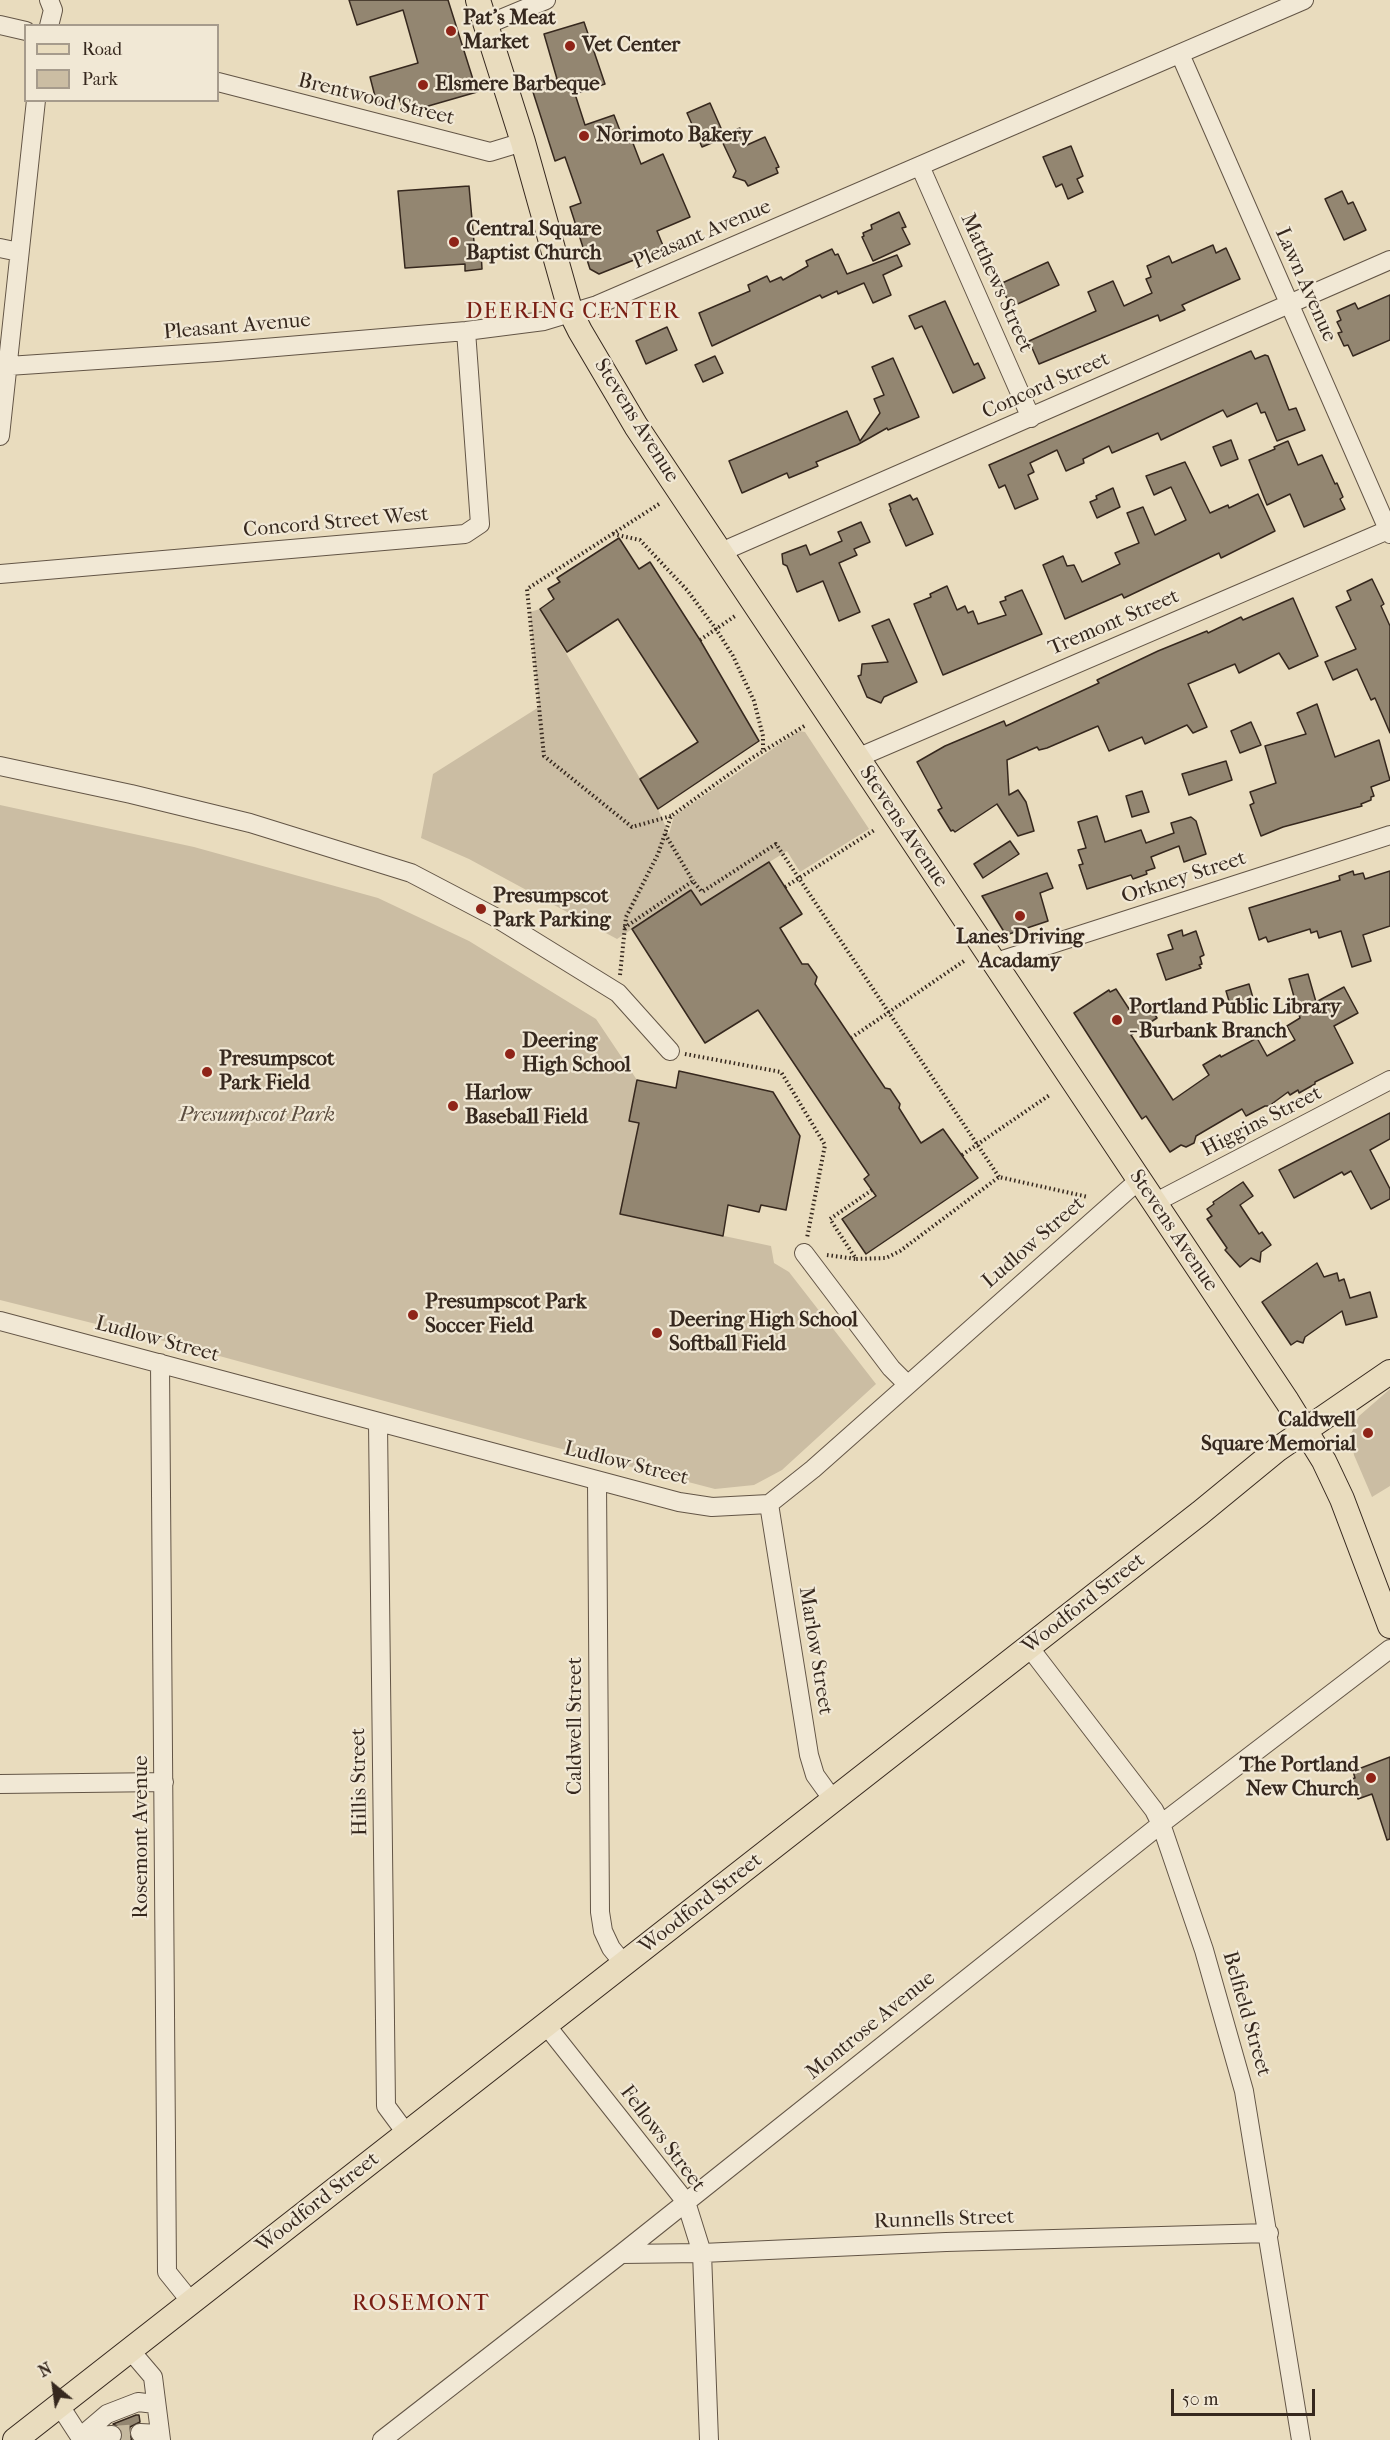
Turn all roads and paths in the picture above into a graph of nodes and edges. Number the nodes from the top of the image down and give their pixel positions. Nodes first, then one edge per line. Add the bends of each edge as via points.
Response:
1 (49, 0) edge
2 (478, 0) edge
3 (546, 0) edge
4 (1304, 0) edge
5 (50, 24) edge
6 (0, 25) edge
7 (486, 25) junction
8 (24, 31) edge
9 (1180, 54) junction
10 (219, 82) edge
11 (36, 102) edge
12 (523, 142) junction
13 (920, 166) junction
14 (0, 248) edge
15 (19, 252) junction
16 (1390, 260) edge
17 (1289, 304) junction
18 (571, 313) junction
19 (466, 331) junction
20 (8, 366) junction
21 (1031, 418) junction
22 (0, 436) edge
23 (659, 504) dead end
24 (1389, 532) edge
25 (612, 534) junction
26 (721, 552) junction
27 (0, 574) edge
28 (735, 616) dead end
29 (716, 629) junction
30 (700, 640) dead end
31 (806, 724) dead end
32 (763, 751) junction
33 (857, 758) junction
34 (0, 766) edge
35 (671, 816) junction
36 (876, 829) dead end
37 (665, 834) junction
38 (1390, 835) edge
39 (799, 878) junction
40 (693, 881) junction
41 (785, 887) dead end
42 (624, 928) junction
43 (964, 961) dead end
44 (993, 963) junction
45 (618, 993) junction
46 (887, 1012) junction
47 (851, 1038) dead end
48 (670, 1051) joint
49 (1390, 1080) edge
50 (1051, 1094) dead end
51 (978, 1144) junction
52 (962, 1155) dead end
53 (999, 1177) junction
54 (1139, 1180) junction
55 (872, 1190) dead end
56 (1088, 1197) dead end
57 (1154, 1203) junction
58 (804, 1253) joint
59 (0, 1321) edge
60 (159, 1364) junction
61 (1390, 1372) edge
62 (907, 1384) junction
63 (378, 1423) junction
64 (1305, 1431) junction
65 (597, 1481) junction
66 (769, 1504) junction
67 (1390, 1626) edge
68 (1029, 1647) junction
69 (1390, 1649) edge
70 (164, 1782) junction
71 (0, 1784) edge
72 (833, 1800) junction
73 (1161, 1824) junction
74 (624, 1964) junction
75 (546, 2025) junction
76 (406, 2133) junction
77 (686, 2202) junction
78 (1269, 2234) junction
79 (702, 2253) junction
80 (621, 2254) junction
81 (192, 2303) junction
82 (130, 2350) junction
83 (155, 2404) junction
84 (60, 2406) junction
85 (140, 2433) tunnel mouth
86 (112, 2435) dead end
87 (160, 2437) edge
88 (81, 2438) edge
89 (15, 2440) edge
90 (382, 2440) edge
91 (709, 2440) edge
92 (1301, 2440) edge

1 - 5 street via 53,10
2 - 7 main road, Stevens Avenue
3 - 7 street
4 - 9 street, Pleasant Avenue
6 - 8 street
7 - 12 main road, Stevens Avenue
9 - 13 street, Pleasant Avenue
9 - 17 street, Lawn Avenue
10 - 12 street, Brentwood Street via 490,152
11 - 15 street
12 - 18 main road, Stevens Avenue
13 - 18 street, Pleasant Avenue
13 - 21 street, Matthews Street
14 - 15 street
15 - 20 street
16 - 17 street, Concord Street
17 - 21 street, Concord Street
17 - 24 street, Lawn Avenue
18 - 19 street, Pleasant Avenue via 544,321
18 - 26 main road, Stevens Avenue via 636,426
19 - 20 street, Pleasant Avenue
19 - 27 street, Concord Street West via 480,524 465,534
20 - 22 street
21 - 26 street, Concord Street
23 - 25 path
24 - 33 street, Tremont Street
25 - 29 path via 640,540 687,590
25 - 35 path via 527,589 544,756 632,827
26 - 33 main road, Stevens Avenue
28 - 29 path
29 - 30 path
29 - 32 path via 734,656 754,700 762,727
31 - 32 path
32 - 35 path
33 - 44 main road, Stevens Avenue
34 - 45 street via 250,823 411,873 495,917
35 - 37 path
36 - 39 path
37 - 40 path
37 - 42 path
38 - 44 street, Orkney Street
39 - 40 path via 776,844 702,892
39 - 41 path
39 - 46 path
40 - 42 path
42 - 45 path
43 - 46 path
44 - 54 main road, Stevens Avenue
45 - 48 street
46 - 47 path
46 - 51 path
48 - 58 path via 781,1072 825,1145
49 - 57 street, Higgins Street
50 - 51 path
51 - 52 path
51 - 53 path
53 - 55 path via 900,1251 886,1258 855,1259 830,1218
53 - 56 path
54 - 57 main road, Stevens Avenue
54 - 62 street, Ludlow Street
57 - 64 main road, Stevens Avenue
58 - 62 street
59 - 60 street, Ludlow Street
60 - 63 street, Ludlow Street
60 - 70 street, Rosemont Avenue
61 - 64 main road, Woodford Street
62 - 66 street, Ludlow Street
63 - 65 street, Ludlow Street
63 - 76 street, Hillis Street via 386,2106
64 - 67 main road, Stevens Avenue via 1342,1499
64 - 68 main road, Woodford Street
65 - 66 street, Ludlow Street via 712,1507
65 - 74 street, Caldwell Street via 600,1912 603,1931
66 - 72 street, Marlow Street via 809,1755 815,1775
68 - 72 main road, Woodford Street
68 - 73 street, Belfield Street
69 - 73 street, Montrose Avenue
70 - 71 street
70 - 81 street, Rosemont Avenue via 168,2272
72 - 74 main road, Woodford Street
73 - 77 street, Montrose Avenue
73 - 78 street, Belfield Street via 1228,2026 1244,2091
74 - 75 main road, Woodford Street
75 - 76 main road, Woodford Street
75 - 77 street, Fellows Street
76 - 81 main road, Woodford Street
77 - 79 street, Fellows Street
77 - 80 street, Montrose Avenue
78 - 79 street, Runnells Street
78 - 92 street, Belfield Street
79 - 80 street, Runnells Street
79 - 91 street, Fellows Street
80 - 90 street, Montrose Avenue
81 - 82 main road, Woodford Street
82 - 83 street via 153,2377
82 - 84 main road, Woodford Street
83 - 87 street
83 - 88 street via 138,2402 107,2414
84 - 88 street
84 - 89 main road, Woodford Street
85 - 87 street
86 - 88 street

